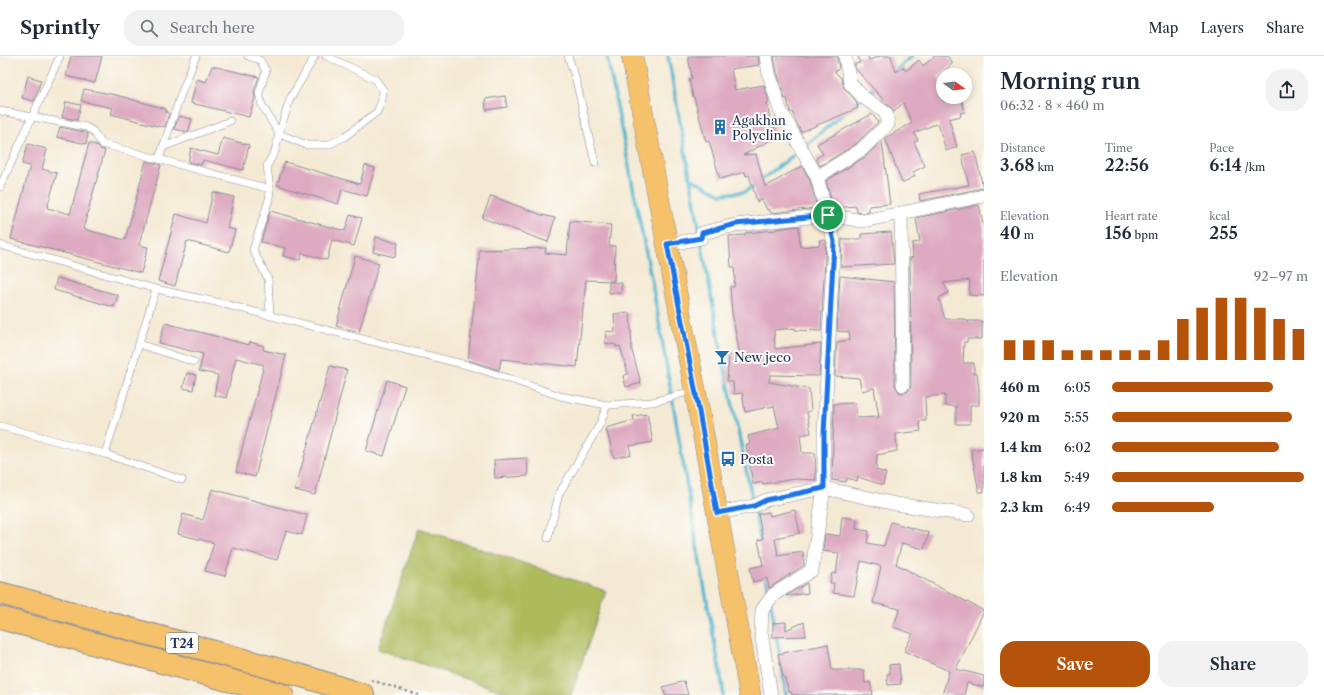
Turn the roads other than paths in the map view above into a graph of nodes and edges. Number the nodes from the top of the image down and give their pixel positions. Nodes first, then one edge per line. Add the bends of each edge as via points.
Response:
1 (60, 56) edge
2 (196, 56) edge
3 (248, 56) edge
4 (315, 56) edge
5 (326, 56) edge
6 (568, 56) edge
7 (632, 56) edge
8 (766, 56) edge
9 (845, 56) edge
10 (0, 111) edge
11 (32, 117) junction
12 (230, 122) dead end
13 (279, 134) junction
14 (163, 147) junction
15 (159, 159) junction
16 (595, 163) dead end
17 (818, 177) junction
18 (0, 187) edge
19 (270, 189) junction
20 (983, 199) edge
21 (901, 213) junction
22 (828, 215) junction
23 (667, 244) junction
24 (0, 245) edge
25 (156, 289) junction
26 (270, 315) junction
27 (139, 344) junction
28 (194, 362) dead end
29 (903, 385) dead end
30 (695, 389) junction
31 (606, 405) junction
32 (0, 426) edge
33 (105, 454) junction
34 (182, 480) dead end
35 (824, 488) junction
36 (717, 513) junction
37 (968, 515) dead end
38 (548, 538) dead end
39 (0, 593) edge
40 (0, 618) edge
41 (743, 652) junction
42 (284, 695) edge
43 (363, 695) edge
44 (742, 695) edge
45 (750, 695) edge
46 (771, 695) edge

1 - 11 lane
2 - 14 lane
3 - 13 lane via 260,60 266,71 259,93 262,105
4 - 13 lane via 290,99
5 - 13 lane via 375,79 383,90 377,112 344,137 328,145 307,145
6 - 16 lane
7 - 23 main road
8 - 17 street via 780,110
9 - 17 street via 850,82 863,97 886,113 888,124 861,150
10 - 11 lane
11 - 15 lane via 86,127 93,131 102,144
11 - 18 lane
12 - 14 lane
13 - 19 lane via 275,151 267,166
14 - 15 lane
15 - 19 lane
17 - 22 street
19 - 26 lane via 253,250 268,278
20 - 21 street
21 - 22 street via 863,221
21 - 29 street
22 - 23 street via 736,224 702,233 701,238
22 - 35 street via 834,242 824,434
23 - 30 main road
24 - 25 lane
25 - 26 lane
25 - 27 lane
26 - 31 lane via 474,366 560,396
27 - 28 lane
27 - 33 lane
30 - 31 lane via 652,402
30 - 36 main road
31 - 38 lane via 600,424 559,494
32 - 33 lane
33 - 34 lane
35 - 36 street
35 - 37 street via 896,504
35 - 46 street via 812,570 773,596 762,610 761,632
36 - 41 main road
39 - 43 highway, T24
40 - 42 highway, T24
41 - 44 main road
41 - 45 main road

